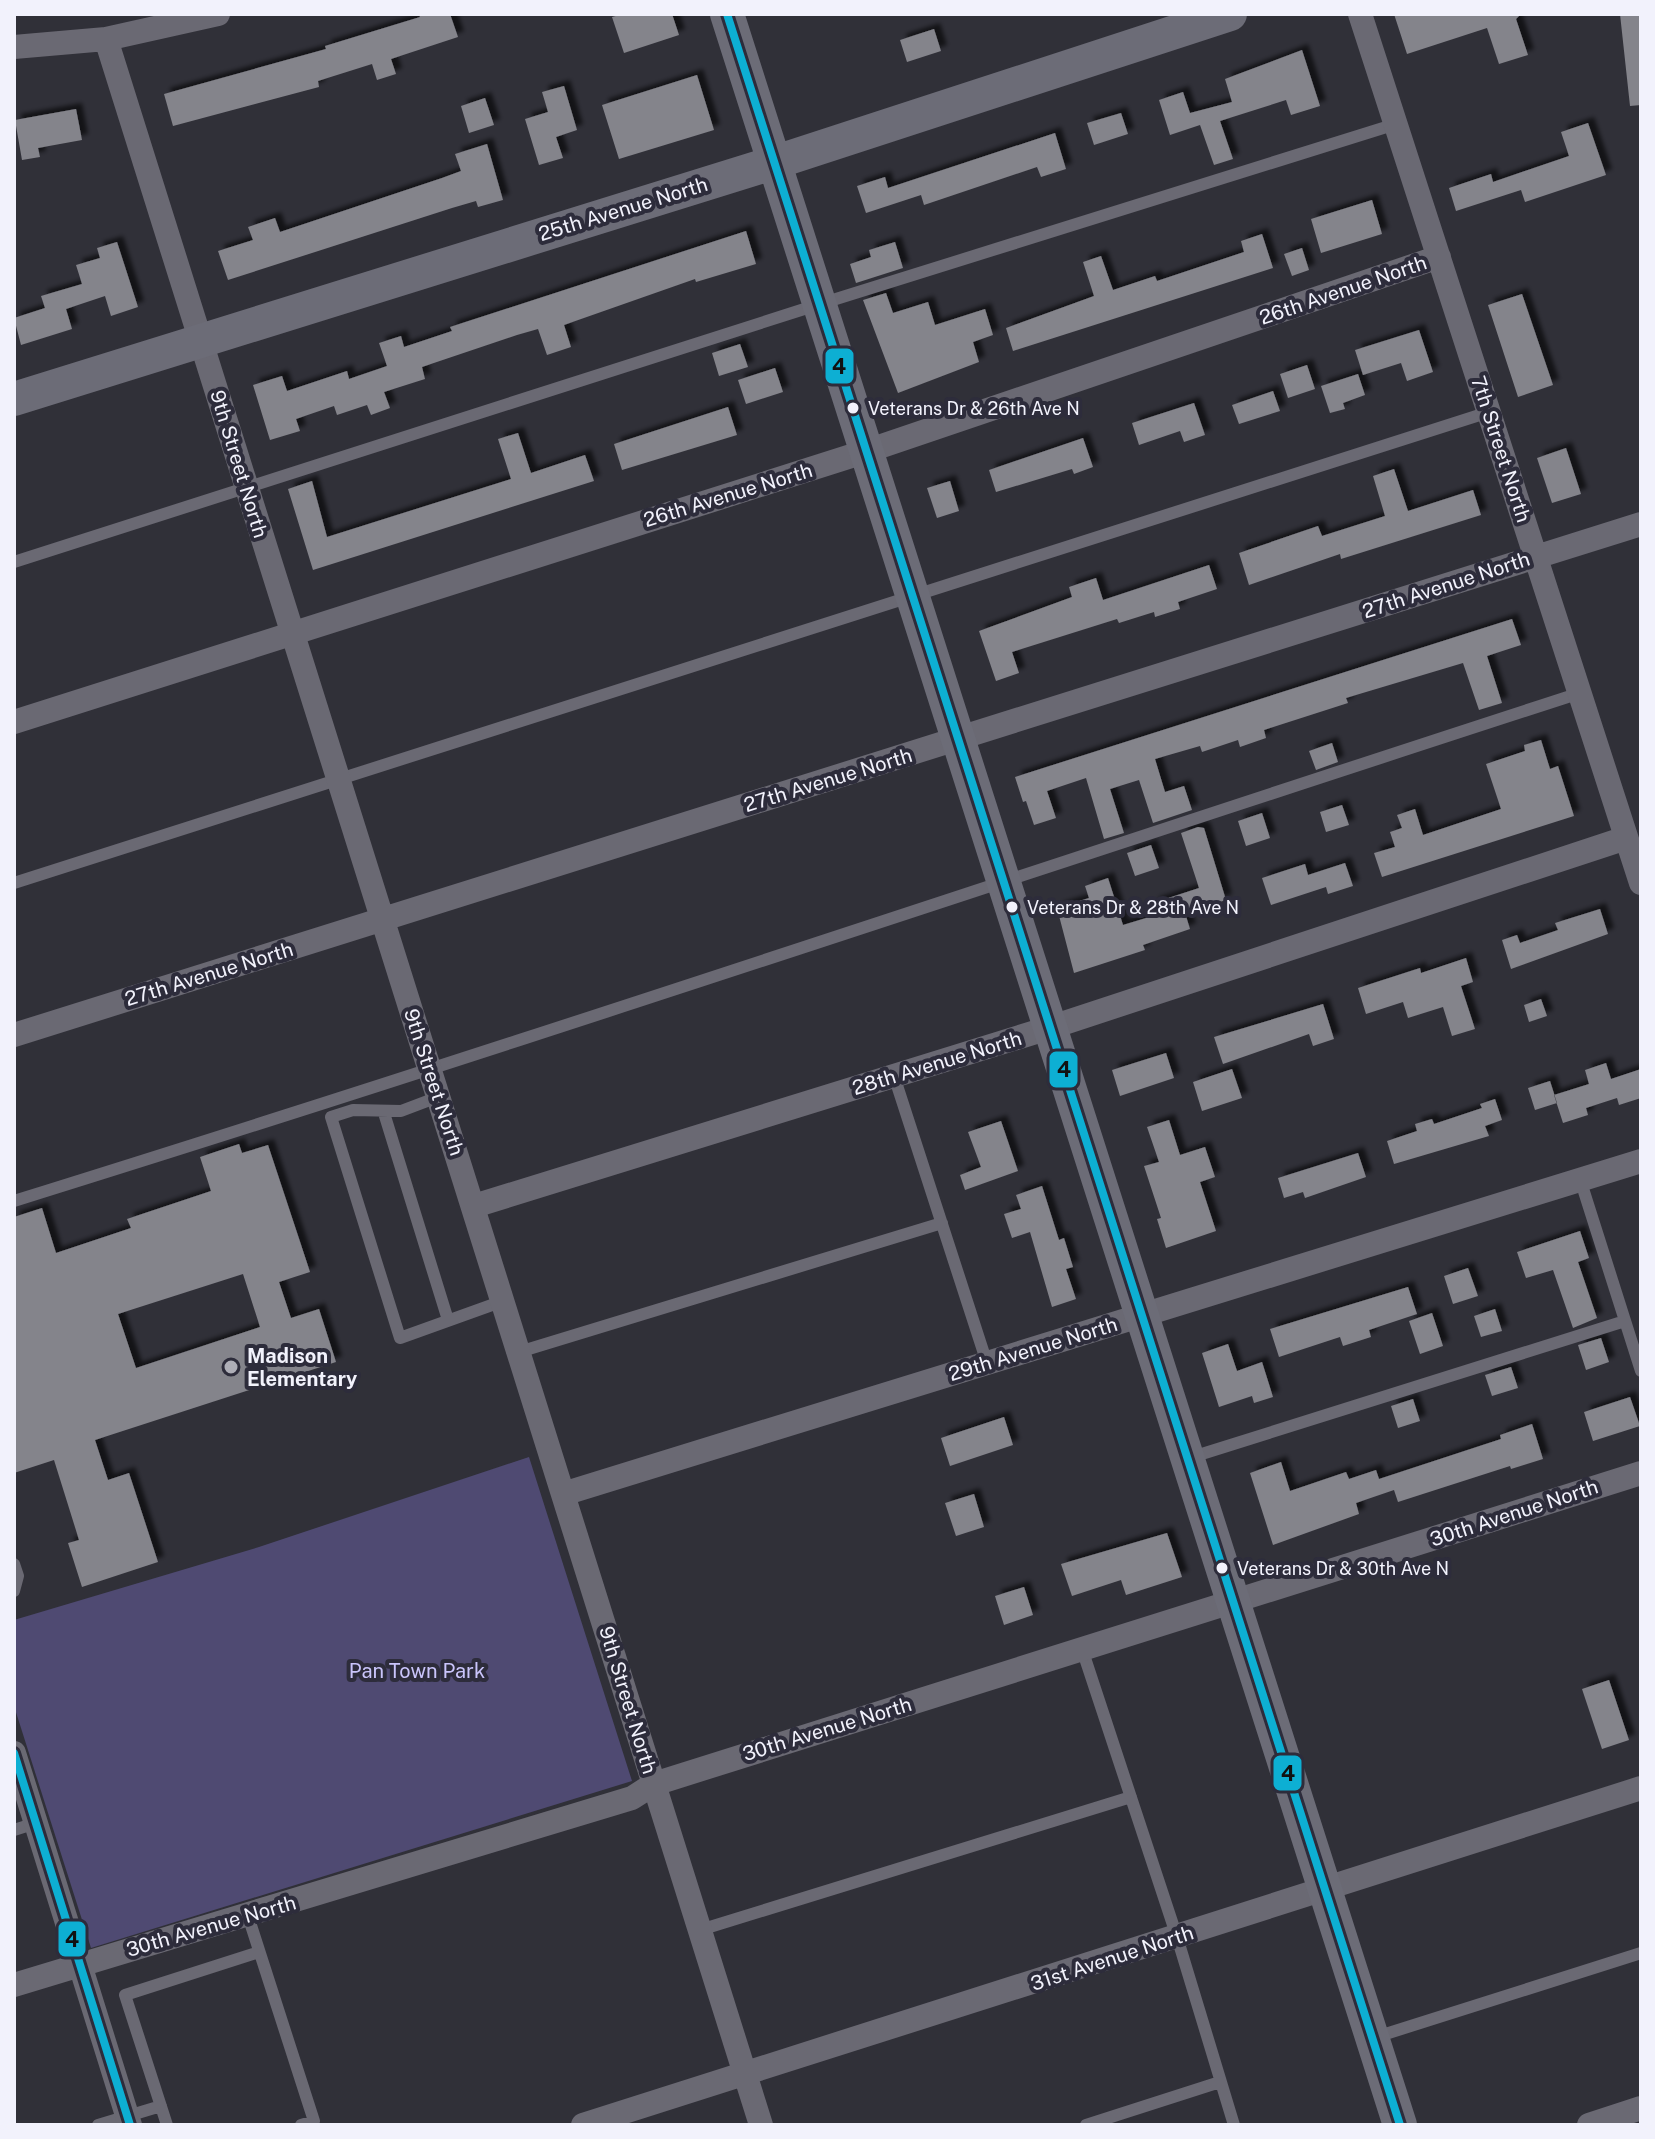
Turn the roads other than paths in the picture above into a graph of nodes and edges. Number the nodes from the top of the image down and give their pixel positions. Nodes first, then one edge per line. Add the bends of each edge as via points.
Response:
1 (218, 14) edge
2 (1230, 14) edge
3 (1360, 14) edge
4 (730, 15) edge
5 (106, 39) junction
6 (14, 47) edge
7 (1396, 124) junction
8 (776, 162) junction
9 (1439, 257) junction
10 (820, 304) junction
11 (201, 340) junction
12 (14, 399) edge
13 (1489, 412) junction
14 (867, 451) junction
15 (247, 487) junction
16 (1641, 524) edge
17 (1536, 557) junction
18 (14, 562) edge
19 (913, 594) junction
20 (292, 632) junction
21 (1580, 693) junction
22 (14, 722) edge
23 (958, 739) junction
24 (338, 779) junction
25 (1626, 838) junction
26 (1004, 880) junction
27 (14, 883) edge
28 (1641, 883) edge
29 (382, 919) junction
30 (1052, 1027) junction
31 (14, 1035) edge
32 (430, 1071) junction
33 (894, 1076) junction
34 (438, 1097) junction
35 (384, 1113) junction
36 (1641, 1161) edge
37 (1580, 1179) junction
38 (14, 1201) edge
39 (474, 1206) junction
40 (942, 1223) junction
41 (503, 1301) junction
42 (1144, 1314) junction
43 (448, 1320) junction
44 (1625, 1321) junction
45 (519, 1352) junction
46 (987, 1363) junction
47 (1641, 1371) edge
48 (1189, 1458) junction
49 (1641, 1473) edge
50 (563, 1494) junction
51 (14, 1564) edge
52 (14, 1591) edge
53 (1234, 1601) junction
54 (1082, 1649) junction
55 (14, 1753) edge
56 (654, 1784) junction
57 (1641, 1788) edge
58 (1131, 1797) junction
59 (25, 1827) edge
60 (1326, 1890) junction
61 (248, 1916) junction
62 (700, 1930) junction
63 (1177, 1937) junction
64 (259, 1952) junction
65 (1641, 1953) edge
66 (80, 1965) junction
67 (14, 1985) edge
68 (1373, 2038) junction
69 (745, 2074) junction
70 (1220, 2082) junction
71 (161, 2106) junction
72 (1641, 2108) edge
73 (129, 2120) edge
74 (310, 2124) edge
75 (592, 2124) edge
76 (98, 2125) edge
77 (167, 2125) edge
78 (761, 2125) edge
79 (1086, 2125) edge
80 (1234, 2125) edge
81 (1400, 2125) edge
82 (1589, 2125) edge

1 - 5 street
2 - 8 main road, 25th Avenue North
3 - 7 street, 7th Street North
4 - 8 main road
5 - 6 street
5 - 11 street, 9th Street North
7 - 9 street, 7th Street North
7 - 10 lane
8 - 10 main road
8 - 11 main road, 25th Avenue North
9 - 13 street, 7th Street North
9 - 14 street, 26th Avenue North
10 - 14 main road
10 - 15 lane
11 - 12 main road, 25th Avenue North
11 - 15 street, 9th Street North
13 - 17 street, 7th Street North
13 - 19 lane
14 - 19 main road
14 - 20 street, 26th Avenue North
15 - 18 lane
15 - 20 street, 9th Street North
16 - 17 street, 27th Avenue North
17 - 21 street, 7th Street North
17 - 23 street, 27th Avenue North
19 - 23 main road
19 - 24 lane
20 - 22 street, 26th Avenue North
20 - 24 street, 9th Street North
21 - 25 street, 7th Street North
21 - 26 lane
23 - 26 main road
23 - 29 street, 27th Avenue North
24 - 27 lane
24 - 29 street, 9th Street North
25 - 28 street, 7th Street North
25 - 30 street, 28th Avenue North
26 - 30 main road
26 - 32 lane
29 - 31 street, 27th Avenue North
29 - 32 street, 9th Street North
30 - 33 street, 28th Avenue North
30 - 42 main road
32 - 34 street, 9th Street North
32 - 38 lane
33 - 39 street, 28th Avenue North
33 - 40 lane
34 - 35 lane
34 - 39 street, 9th Street North
35 - 43 lane
35 - 43 lane via 353,1110 331,1117 400,1338
36 - 37 street, 29th Avenue North
37 - 42 street, 29th Avenue North
37 - 44 lane
39 - 41 street, 9th Street North
40 - 45 lane
40 - 46 lane
41 - 43 lane
41 - 45 street, 9th Street North
42 - 46 street, 29th Avenue North
42 - 48 main road
44 - 47 lane
44 - 48 lane
45 - 50 street, 9th Street North
46 - 50 street, 29th Avenue North
48 - 53 main road
49 - 53 street, 30th Avenue North
50 - 56 street, 9th Street North
51 - 52 lane
53 - 54 street, 30th Avenue North
53 - 60 main road
54 - 56 street, 30th Avenue North
54 - 58 lane
55 - 59 street
56 - 61 street, 30th Avenue North via 632,1798
56 - 62 street, 9th Street North
57 - 60 street, 31st Avenue North
58 - 62 lane
58 - 63 lane
59 - 66 street
60 - 63 street, 31st Avenue North
60 - 68 main road
61 - 64 lane
61 - 66 street, 30th Avenue North
62 - 69 street, 9th Street North
63 - 69 street, 31st Avenue North
63 - 70 lane
64 - 71 lane via 125,1995
64 - 74 lane
65 - 68 lane
66 - 67 street, 30th Avenue North
66 - 73 street
68 - 81 main road
69 - 75 street, 31st Avenue North
69 - 78 street, 9th Street North
70 - 79 lane
70 - 80 lane
71 - 73 lane
71 - 77 lane
72 - 82 street
73 - 76 lane

